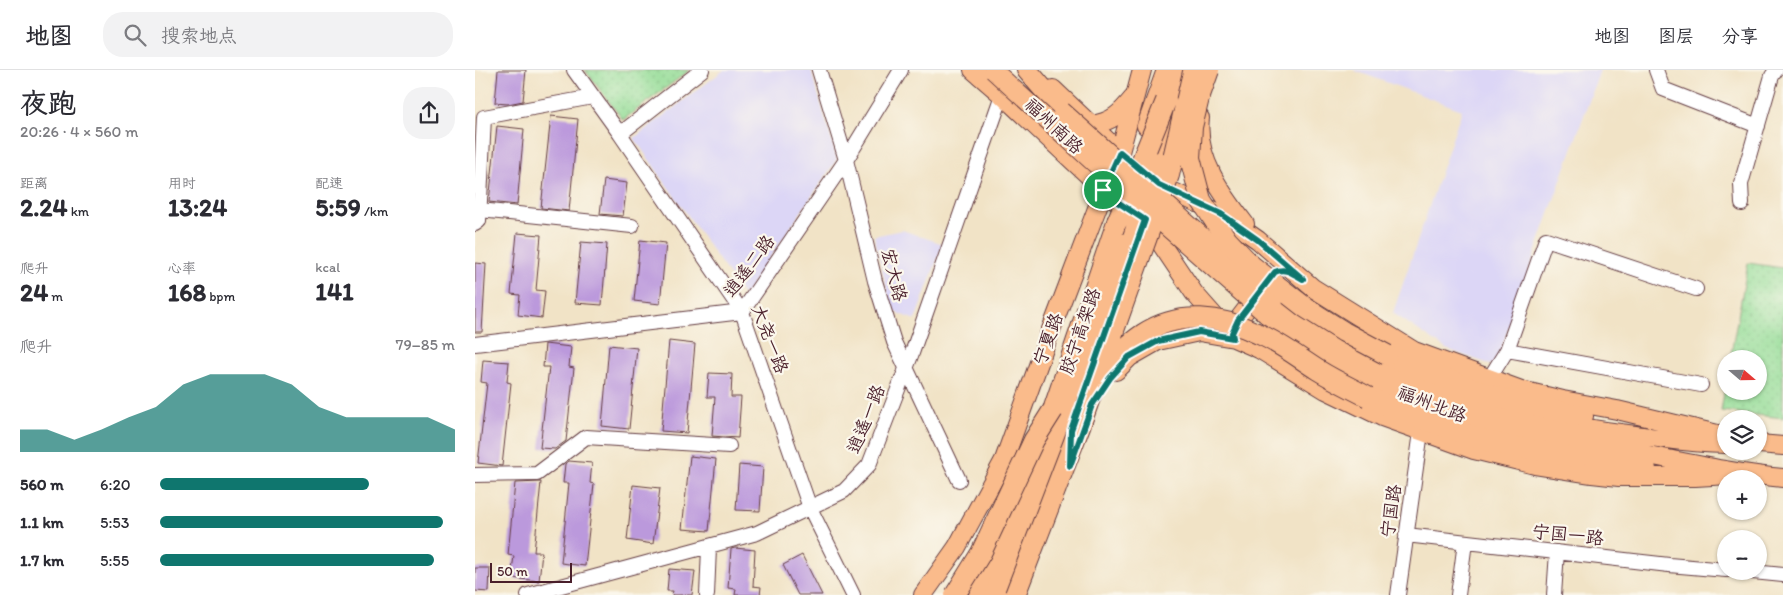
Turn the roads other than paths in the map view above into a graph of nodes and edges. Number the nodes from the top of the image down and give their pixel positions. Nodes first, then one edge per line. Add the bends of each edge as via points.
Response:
1 (574, 70) edge
2 (703, 70) edge
3 (819, 70) edge
4 (901, 70) edge
5 (973, 70) edge
6 (993, 70) edge
7 (1016, 70) edge
8 (1027, 70) edge
9 (1033, 70) edge
10 (1142, 70) edge
11 (1167, 70) edge
12 (1196, 70) edge
13 (1656, 70) edge
14 (1776, 70) edge
15 (1002, 94) junction
16 (1135, 96) junction
17 (593, 97) junction
18 (1166, 101) junction
19 (1062, 111) junction
20 (1091, 125) junction
21 (1758, 126) junction
22 (620, 134) junction
23 (1126, 158) junction
24 (846, 160) junction
25 (1103, 190) junction
26 (1147, 191) junction
27 (1119, 203) junction
28 (1743, 204) dead end
29 (480, 210) junction
30 (1145, 220) junction
31 (475, 224) edge
32 (632, 226) dead end
33 (1258, 240) junction
34 (1303, 279) junction
35 (1696, 289) dead end
36 (1270, 308) junction
37 (742, 312) junction
38 (1233, 338) junction
39 (475, 344) edge
40 (1507, 350) junction
41 (906, 370) junction
42 (1489, 379) junction
43 (1701, 385) dead end
44 (1092, 405) junction
45 (1053, 410) junction
46 (1583, 416) joint
47 (1075, 428) junction
48 (1421, 432) junction
49 (1709, 432) junction
50 (1717, 434) edge
51 (1717, 444) edge
52 (1767, 445) edge
53 (729, 446) dead end
54 (1783, 446) edge
55 (1578, 458) joint
56 (1070, 466) junction
57 (1725, 470) edge
58 (475, 475) edge
59 (1717, 476) edge
60 (1767, 476) edge
61 (1695, 477) junction
62 (1783, 478) edge
63 (959, 480) dead end
64 (1010, 500) junction
65 (810, 508) junction
66 (1406, 535) junction
67 (1465, 542) junction
68 (957, 547) junction
69 (709, 548) junction
70 (1557, 552) junction
71 (1717, 569) edge
72 (1767, 573) edge
73 (1783, 574) edge
74 (528, 595) edge
75 (707, 595) edge
76 (853, 595) edge
77 (923, 595) edge
78 (955, 595) edge
79 (978, 595) edge
80 (996, 595) edge
81 (1010, 595) edge
82 (1018, 595) edge
83 (1398, 595) edge
84 (1458, 595) edge
85 (1554, 595) edge

1 - 17 street, 大尧一路
2 - 22 street
3 - 24 street, 宏大路
4 - 24 street, 逍遥二路
5 - 15 main road
6 - 26 main road, 福州南路, bridge
7 - 19 main road, 福州南路
8 - 19 highway
9 - 20 main road
10 - 16 main road, 宁夏路
11 - 18 highway
11 - 23 main road, 宁夏路
12 - 18 highway, 胶宁高架路
12 - 26 main road
12 - 33 main road via 1199,122 1211,176
12 - 46 highway, bridge via 1199,98 1192,127 1190,158 1201,200 1227,240 1252,266 1306,308 1387,355 1511,401
12 - 47 highway, bridge via 1169,175
12 - 81 highway, 胶宁高架路, bridge via 1159,162 1025,534
13 - 21 street via 1663,88
14 - 21 street
15 - 25 main road
15 - 41 street, 逍遥一路
16 - 20 main road via 1115,118
16 - 23 main road, 宁夏路
17 - 22 street, 大尧一路
17 - 29 street via 484,117
18 - 45 highway, 胶宁高架路, bridge via 1117,222
19 - 26 main road, 福州南路, bridge
20 - 23 main road
21 - 28 street via 1741,184
22 - 37 street, 大尧一路
23 - 25 main road, 宁夏路
23 - 26 main road
23 - 27 main road, 宁夏路
24 - 37 street, 逍遥二路
24 - 41 street, 宏大路 via 875,281
25 - 27 main road
25 - 68 main road, 宁夏路 via 1004,460
26 - 30 main road
26 - 33 main road via 1221,214
26 - 36 main road, 福州北路, bridge
27 - 30 main road
27 - 64 main road, 宁夏路
29 - 31 street via 479,221
29 - 32 street
30 - 38 main road via 1194,293
30 - 47 main road
33 - 34 main road
34 - 38 main road via 1287,270 1275,272 1238,320
34 - 42 main road via 1414,350
35 - 40 street via 1546,239
36 - 51 main road, 福州北路 via 1369,362 1485,407 1532,419 1622,434
36 - 57 main road, 福州北路 via 1309,344 1360,373 1456,414 1529,434
37 - 39 street, 逍遥二路
37 - 65 street, 大尧一路
38 - 44 main road via 1199,332 1158,341 1129,357
38 - 48 main road via 1259,349 1326,390 1382,418
40 - 42 street
40 - 43 street
41 - 63 street, 宏大路
41 - 65 street, 逍遥一路 via 869,465 844,491
42 - 49 main road via 1521,390
44 - 47 main road
44 - 56 main road
45 - 78 highway, bridge via 1034,440 981,553
45 - 80 highway, 胶宁高架路, bridge via 1010,537
46 - 49 main road
47 - 55 highway, bridge via 1110,365 1133,341 1155,326 1188,317 1226,321 1260,334 1320,372 1410,415 1490,442
47 - 56 main road
47 - 82 highway, bridge
48 - 61 main road via 1474,450 1535,465 1619,477
48 - 66 street, 宁国路
49 - 50 main road
52 - 54 main road
53 - 58 street via 586,437 537,474
55 - 61 main road
56 - 82 main road
59 - 61 main road
60 - 62 main road, 福州北路
64 - 68 main road via 980,530
64 - 79 main road, 宁夏路 via 983,572
65 - 69 street, 逍遥一路 via 757,534
65 - 76 street, 大尧一路
66 - 67 street, 宁国一路
66 - 83 street, 宁国路
67 - 70 street, 宁国一路
67 - 84 street
68 - 77 main road, 宁夏路
69 - 74 street, 逍遥一路
69 - 75 street
70 - 71 street, 宁国一路
70 - 85 street
72 - 73 street

